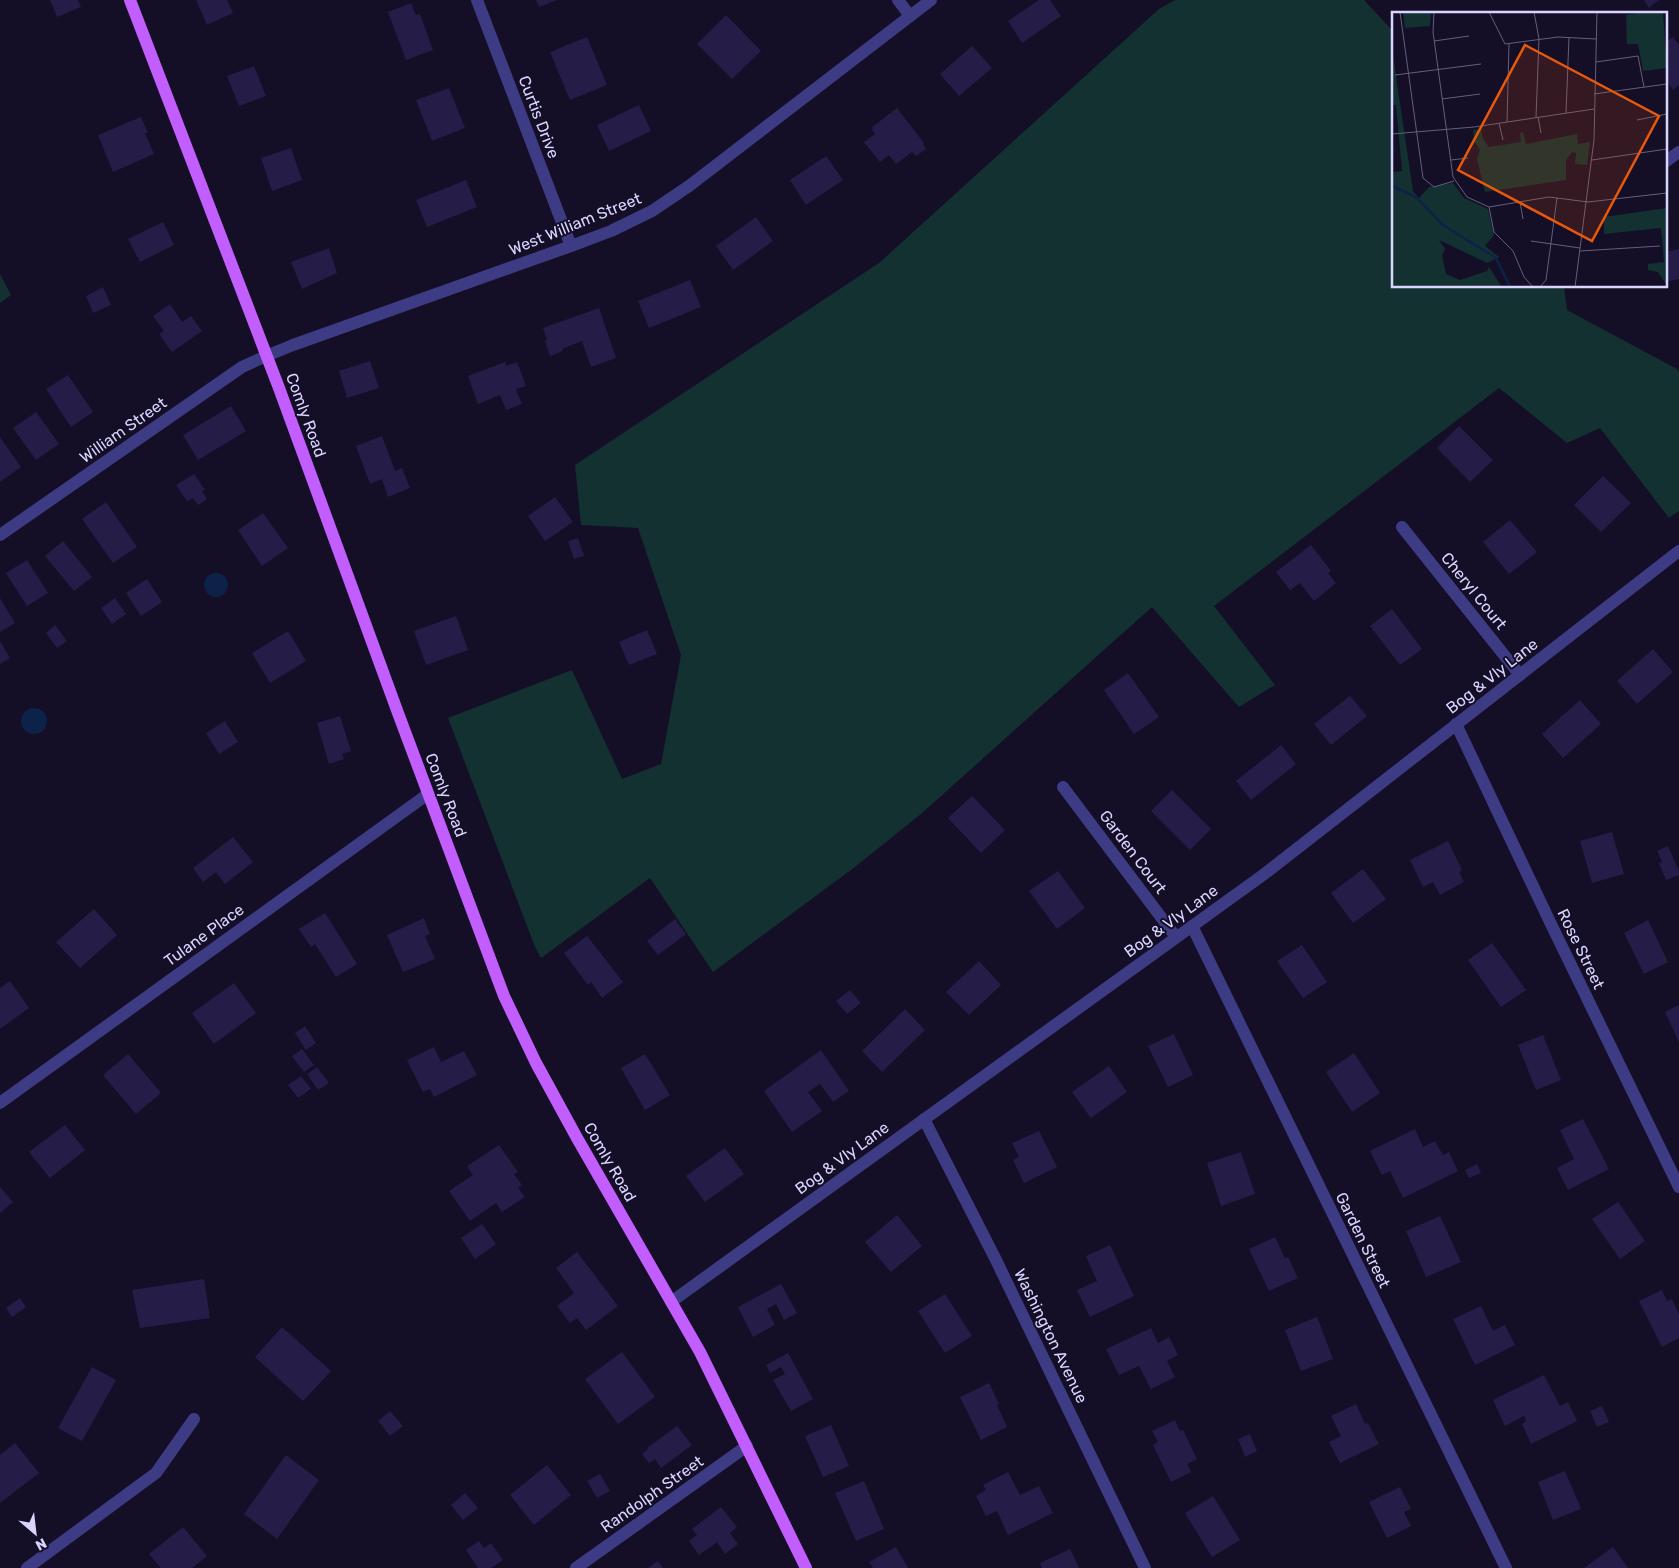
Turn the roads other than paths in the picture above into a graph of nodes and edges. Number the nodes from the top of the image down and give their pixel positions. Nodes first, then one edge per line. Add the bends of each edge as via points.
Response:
1 (130, 0) edge
2 (477, 0) edge
3 (898, 0) edge
4 (931, 0) edge
5 (910, 16) junction
6 (1679, 152) edge
7 (1666, 161) edge
8 (571, 246) junction
9 (266, 356) junction
10 (1402, 527) dead end
11 (0, 535) edge
12 (1679, 551) edge
13 (1520, 675) junction
14 (1456, 724) junction
15 (1063, 787) dead end
16 (428, 794) junction
17 (1192, 926) junction
18 (1176, 937) junction
19 (0, 1103) edge
20 (924, 1119) junction
21 (1679, 1187) edge
22 (671, 1302) junction
23 (194, 1419) dead end
24 (747, 1446) junction
25 (27, 1568) edge
26 (576, 1568) edge
27 (806, 1568) edge
28 (1144, 1568) edge
29 (1506, 1568) edge

1 - 9 main road, Comly Road
2 - 8 street, Curtis Drive
3 - 5 street
4 - 5 street, West William Street
5 - 8 street, West William Street via 689,186 652,211
6 - 7 street
8 - 9 street, West William Street
9 - 11 street, William Street via 242,367
9 - 16 main road, Comly Road
10 - 13 street, Cheryl Court
12 - 13 street, Bog & Vly Lane
13 - 14 street, Bog & Vly Lane
14 - 17 street, Bog & Vly Lane via 1263,875
14 - 21 street, Rose Street
15 - 18 street, Garden Court
16 - 19 street, Tulane Place
16 - 22 main road, Comly Road via 504,996 536,1064
17 - 18 street, Bog & Vly Lane
17 - 29 street, Garden Street
18 - 20 street, Bog & Vly Lane
20 - 22 street, Bog & Vly Lane
20 - 28 street, Washington Avenue via 995,1258
22 - 24 main road, Comly Road
23 - 25 street via 156,1474
24 - 26 street, Randolph Street
24 - 27 main road, Comly Road

